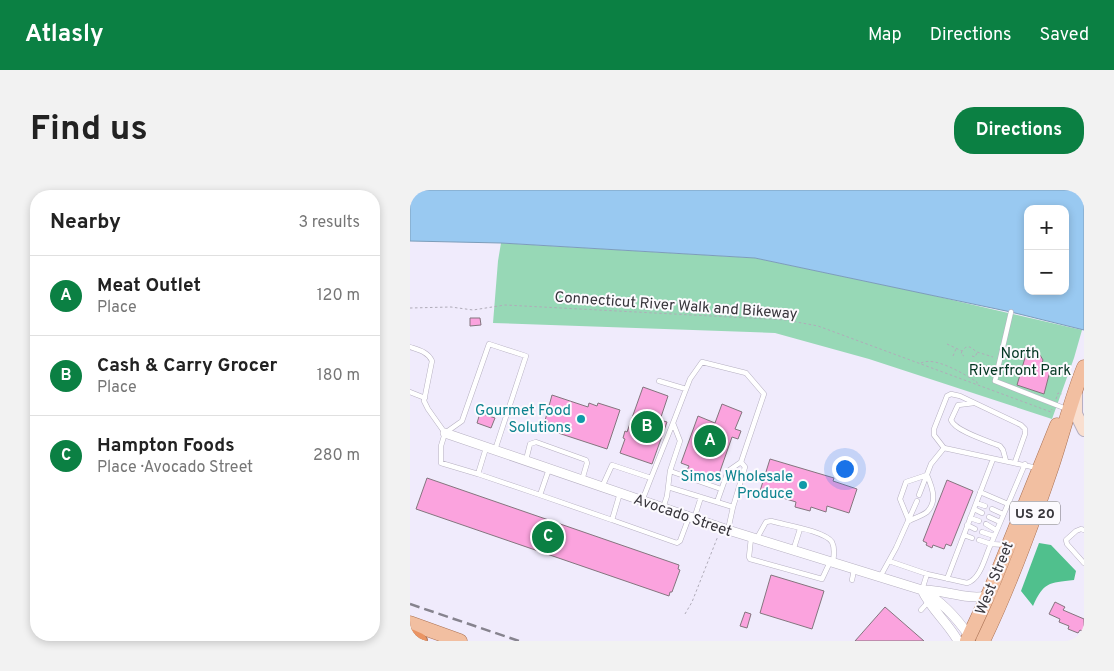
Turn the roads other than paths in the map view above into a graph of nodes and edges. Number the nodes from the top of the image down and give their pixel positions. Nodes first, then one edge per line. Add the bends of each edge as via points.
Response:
1 (1011, 312) dead end
2 (410, 347) edge
3 (1082, 373) edge
4 (659, 381) dead end
5 (686, 389) junction
6 (410, 392) edge
7 (425, 398) junction
8 (974, 403) junction
9 (1059, 406) junction
10 (673, 423) junction
11 (1084, 430) edge
12 (445, 433) junction
13 (491, 448) junction
14 (944, 448) junction
15 (993, 459) junction
16 (526, 460) junction
17 (1006, 461) junction
18 (741, 462) junction
19 (1015, 462) junction
20 (1038, 468) junction
21 (550, 469) junction
22 (670, 471) junction
23 (478, 474) junction
24 (927, 475) junction
25 (651, 478) junction
26 (582, 480) junction
27 (602, 487) junction
28 (668, 487) junction
29 (721, 489) junction
30 (980, 492) junction
31 (620, 493) junction
32 (540, 495) junction
33 (919, 495) dead end
34 (701, 497) junction
35 (642, 501) junction
36 (917, 501) dead end
37 (717, 502) junction
38 (976, 502) junction
39 (1008, 504) junction
40 (985, 506) dead end
41 (733, 507) junction
42 (663, 508) junction
43 (974, 509) junction
44 (992, 509) dead end
45 (982, 513) dead end
46 (1003, 514) junction
47 (989, 517) dead end
48 (691, 518) junction
49 (970, 518) junction
50 (612, 520) junction
51 (909, 521) junction
52 (979, 521) dead end
53 (1000, 522) junction
54 (986, 524) dead end
55 (968, 525) junction
56 (800, 528) junction
57 (725, 529) junction
58 (976, 529) dead end
59 (996, 530) junction
60 (1084, 530) edge
61 (982, 532) dead end
62 (964, 535) junction
63 (994, 536) junction
64 (754, 538) junction
65 (972, 538) dead end
66 (979, 540) dead end
67 (991, 544) junction
68 (1008, 545) junction
69 (793, 551) junction
70 (889, 561) junction
71 (831, 563) junction
72 (1084, 563) edge
73 (854, 570) junction
74 (927, 574) junction
75 (880, 577) junction
76 (947, 579) junction
77 (852, 580) dead end
78 (922, 590) junction
79 (988, 596) junction
80 (930, 600) junction
81 (921, 610) dead end
82 (410, 623) edge
83 (410, 637) edge
84 (967, 640) edge
85 (420, 641) edge
86 (460, 641) edge
87 (984, 641) edge

1 - 9 lane via 995,381
2 - 7 lane via 424,352 432,361
3 - 9 main road, West Street / US 20
3 - 11 street via 1075,402 1076,414
3 - 20 main road, West Street / US 20
4 - 5 lane
5 - 10 lane
5 - 18 lane via 702,362 746,373 764,394
6 - 7 lane
7 - 12 lane via 428,409
8 - 14 lane via 960,396 947,396 934,429 934,435
8 - 17 lane via 958,405 952,423 1000,446
8 - 19 lane via 1025,429
9 - 20 main road, West Street / US 20
10 - 22 lane via 680,441
10 - 25 lane
12 - 13 street, Avocado Street
12 - 13 lane via 462,421 489,344 526,356
12 - 23 lane via 441,463
13 - 16 street, Avocado Street
13 - 23 lane
14 - 15 lane
14 - 24 lane
15 - 17 lane
15 - 30 lane
16 - 21 street, Avocado Street
16 - 26 lane via 530,444 536,442 586,460 588,463
17 - 19 lane
18 - 29 lane via 728,471
18 - 41 lane via 745,467
19 - 20 lane
20 - 39 lane
20 - 68 main road, West Street / US 20
20 - 87 main road, West Street / US 20 via 1028,533
21 - 26 street, Avocado Street
21 - 32 lane
22 - 28 lane
22 - 29 lane
23 - 32 lane
24 - 33 lane
24 - 51 lane via 934,492 932,503 927,512
24 - 51 lane via 906,482 900,499
25 - 27 lane via 612,465
25 - 35 lane
26 - 27 street, Avocado Street
27 - 31 street, Avocado Street
28 - 34 lane
28 - 42 lane
29 - 37 lane
30 - 38 lane
30 - 39 lane
31 - 35 street, Avocado Street
31 - 50 lane
32 - 50 lane
34 - 37 lane
34 - 48 lane
35 - 42 street, Avocado Street
36 - 51 lane
37 - 41 lane
38 - 40 lane
38 - 43 lane
39 - 46 lane
41 - 57 lane
42 - 48 street, Avocado Street
43 - 45 lane
43 - 49 lane
44 - 46 lane
46 - 53 lane
47 - 53 lane
48 - 50 lane via 677,543
48 - 57 street, Avocado Street
49 - 52 lane
49 - 55 lane
51 - 70 lane
53 - 59 lane
54 - 59 lane
55 - 58 lane
55 - 62 lane
56 - 64 lane via 766,522
56 - 69 lane
56 - 71 lane via 829,538 834,547
57 - 64 street, Avocado Street
59 - 63 lane
60 - 72 lane via 1076,530 1066,540
61 - 63 lane
62 - 65 lane
62 - 76 lane
63 - 67 lane
64 - 69 street, Avocado Street
64 - 71 lane via 750,559 822,579
66 - 67 lane
67 - 68 lane
67 - 76 lane via 972,581
68 - 79 main road, West Street / US 20
69 - 71 street, Avocado Street
70 - 74 lane
70 - 75 lane
71 - 73 street, Avocado Street
73 - 75 street, Avocado Street
73 - 77 lane
74 - 76 lane
74 - 78 lane
75 - 78 street, Avocado Street
78 - 79 street, Avocado Street via 970,598
78 - 80 street, Avocado Street
79 - 84 main road, West Street / US 20
80 - 81 lane
80 - 84 street, Avocado Street via 957,620
82 - 86 main road
83 - 85 highway

